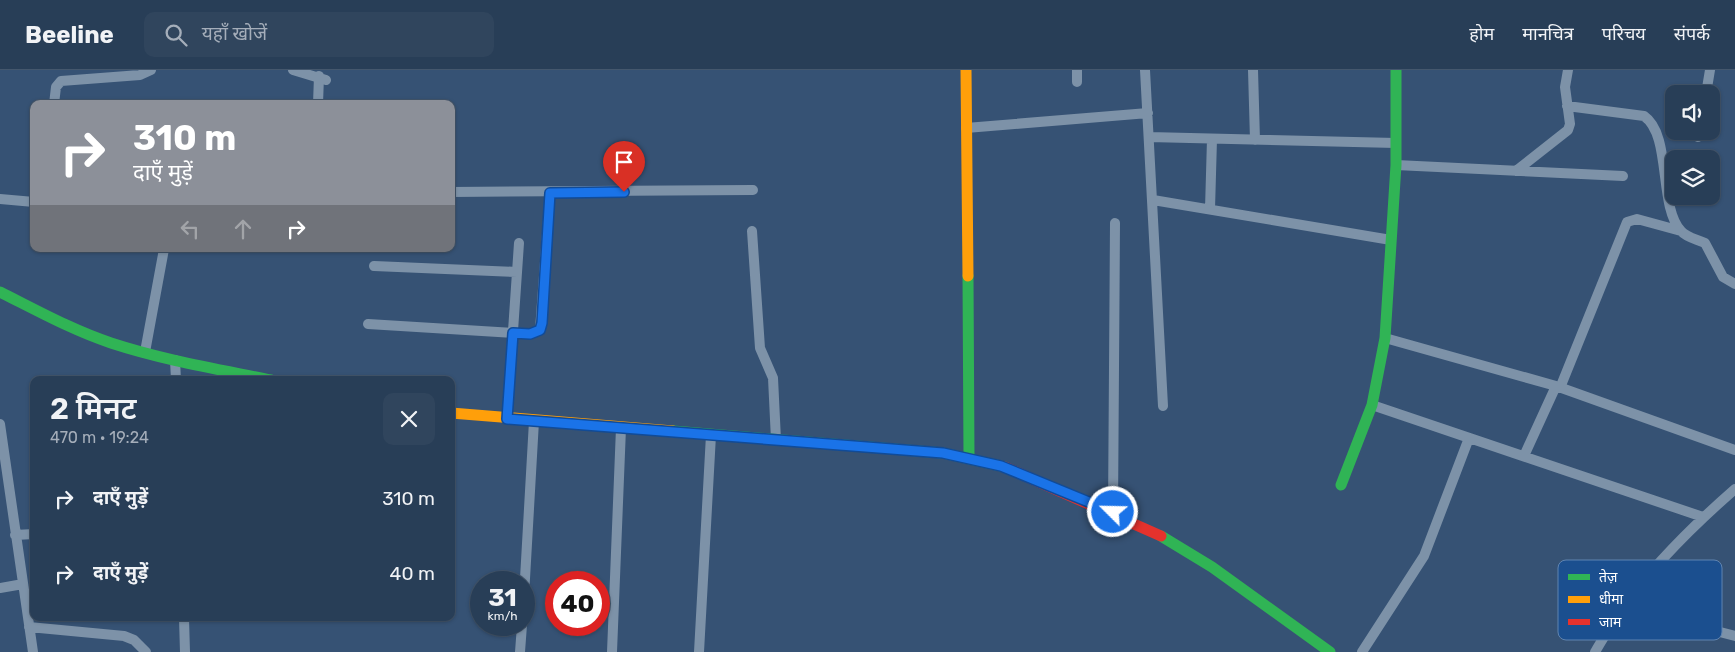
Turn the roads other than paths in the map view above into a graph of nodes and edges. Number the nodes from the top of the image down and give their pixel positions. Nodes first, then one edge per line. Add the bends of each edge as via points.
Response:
1 (150, 70) edge
2 (293, 70) edge
3 (966, 70) edge
4 (1077, 70) edge
5 (1145, 70) edge
6 (1253, 70) edge
7 (1396, 70) edge
8 (1568, 70) edge
9 (1710, 70) edge
10 (1078, 82) dead end
11 (1708, 85) edge
12 (54, 100) edge
13 (319, 100) edge
14 (1567, 106) junction
15 (1148, 113) junction
16 (966, 128) junction
17 (1149, 137) junction
18 (1212, 139) junction
19 (1255, 140) junction
20 (1396, 143) junction
21 (1396, 165) junction
22 (1516, 171) junction
23 (1623, 176) dead end
24 (753, 190) dead end
25 (455, 192) edge
26 (550, 193) junction
27 (0, 199) edge
28 (1153, 200) junction
29 (30, 202) edge
30 (1210, 209) junction
31 (1115, 223) dead end
32 (1681, 230) junction
33 (752, 231) dead end
34 (1391, 240) junction
35 (519, 243) dead end
36 (163, 252) edge
37 (374, 266) dead end
38 (517, 272) junction
39 (1735, 284) edge
40 (0, 292) edge
41 (368, 324) dead end
42 (513, 333) junction
43 (1385, 338) junction
44 (144, 352) junction
45 (175, 360) junction
46 (176, 376) edge
47 (251, 376) edge
48 (1558, 387) junction
49 (1372, 405) junction
50 (1163, 406) dead end
51 (455, 412) edge
52 (507, 419) junction
53 (534, 421) junction
54 (0, 424) edge
55 (622, 428) junction
56 (711, 435) junction
57 (1469, 438) junction
58 (776, 440) junction
59 (1735, 450) edge
60 (1524, 456) junction
61 (969, 458) junction
62 (1341, 485) dead end
63 (1735, 489) edge
64 (1113, 512) junction
65 (1703, 517) junction
66 (30, 534) edge
67 (15, 535) junction
68 (1662, 560) edge
69 (525, 571) edge
70 (23, 584) junction
71 (0, 588) edge
72 (184, 621) edge
73 (29, 627) junction
74 (1722, 633) edge
75 (521, 636) edge
76 (1735, 636) edge
77 (1602, 640) edge
78 (33, 652) edge
79 (146, 652) edge
80 (185, 652) edge
81 (520, 652) edge
82 (612, 652) edge
83 (699, 652) edge
84 (1330, 652) edge
85 (1362, 652) edge
86 (1595, 652) edge

1 - 12 street via 140,75 61,81 56,86
2 - 13 street via 322,78
3 - 16 street
4 - 10 street
5 - 15 street
6 - 19 street
7 - 20 street
8 - 14 street via 1565,87
9 - 11 street
14 - 22 street via 1568,130
14 - 32 street via 1644,116 1650,120 1658,138 1673,215
15 - 16 street
15 - 17 street
16 - 61 street
17 - 18 street
17 - 28 street
18 - 19 street
18 - 30 street
19 - 20 street
20 - 21 street
21 - 22 street
21 - 34 street
22 - 23 street
24 - 26 street
25 - 26 street
26 - 42 street via 540,330 530,334
27 - 29 street
28 - 30 street
28 - 50 street
30 - 34 street
31 - 64 street
32 - 39 street via 1705,243 1723,278
32 - 48 street via 1637,219 1627,222
33 - 58 street via 760,348 772,378
34 - 43 street
35 - 38 street
36 - 44 street
37 - 38 street
38 - 42 street
40 - 44 street via 77,330 111,344
41 - 42 street
42 - 52 street
43 - 48 street
43 - 49 street
44 - 45 street
45 - 46 street
45 - 47 street
48 - 59 street
48 - 60 street
49 - 57 street
49 - 62 street
51 - 52 street
52 - 53 street
53 - 55 street
53 - 69 street
54 - 67 street
55 - 56 street
55 - 82 street
56 - 58 street
56 - 83 street
57 - 60 street
57 - 85 street via 1424,556
58 - 61 street via 943,453
60 - 65 street
61 - 64 street via 1001,466
63 - 65 street
64 - 84 street via 1177,544
65 - 68 street
66 - 67 street
67 - 70 street
70 - 71 street
70 - 73 street
72 - 80 street
73 - 78 street
73 - 79 street via 124,636 134,640
74 - 76 street
75 - 81 street
77 - 86 street

